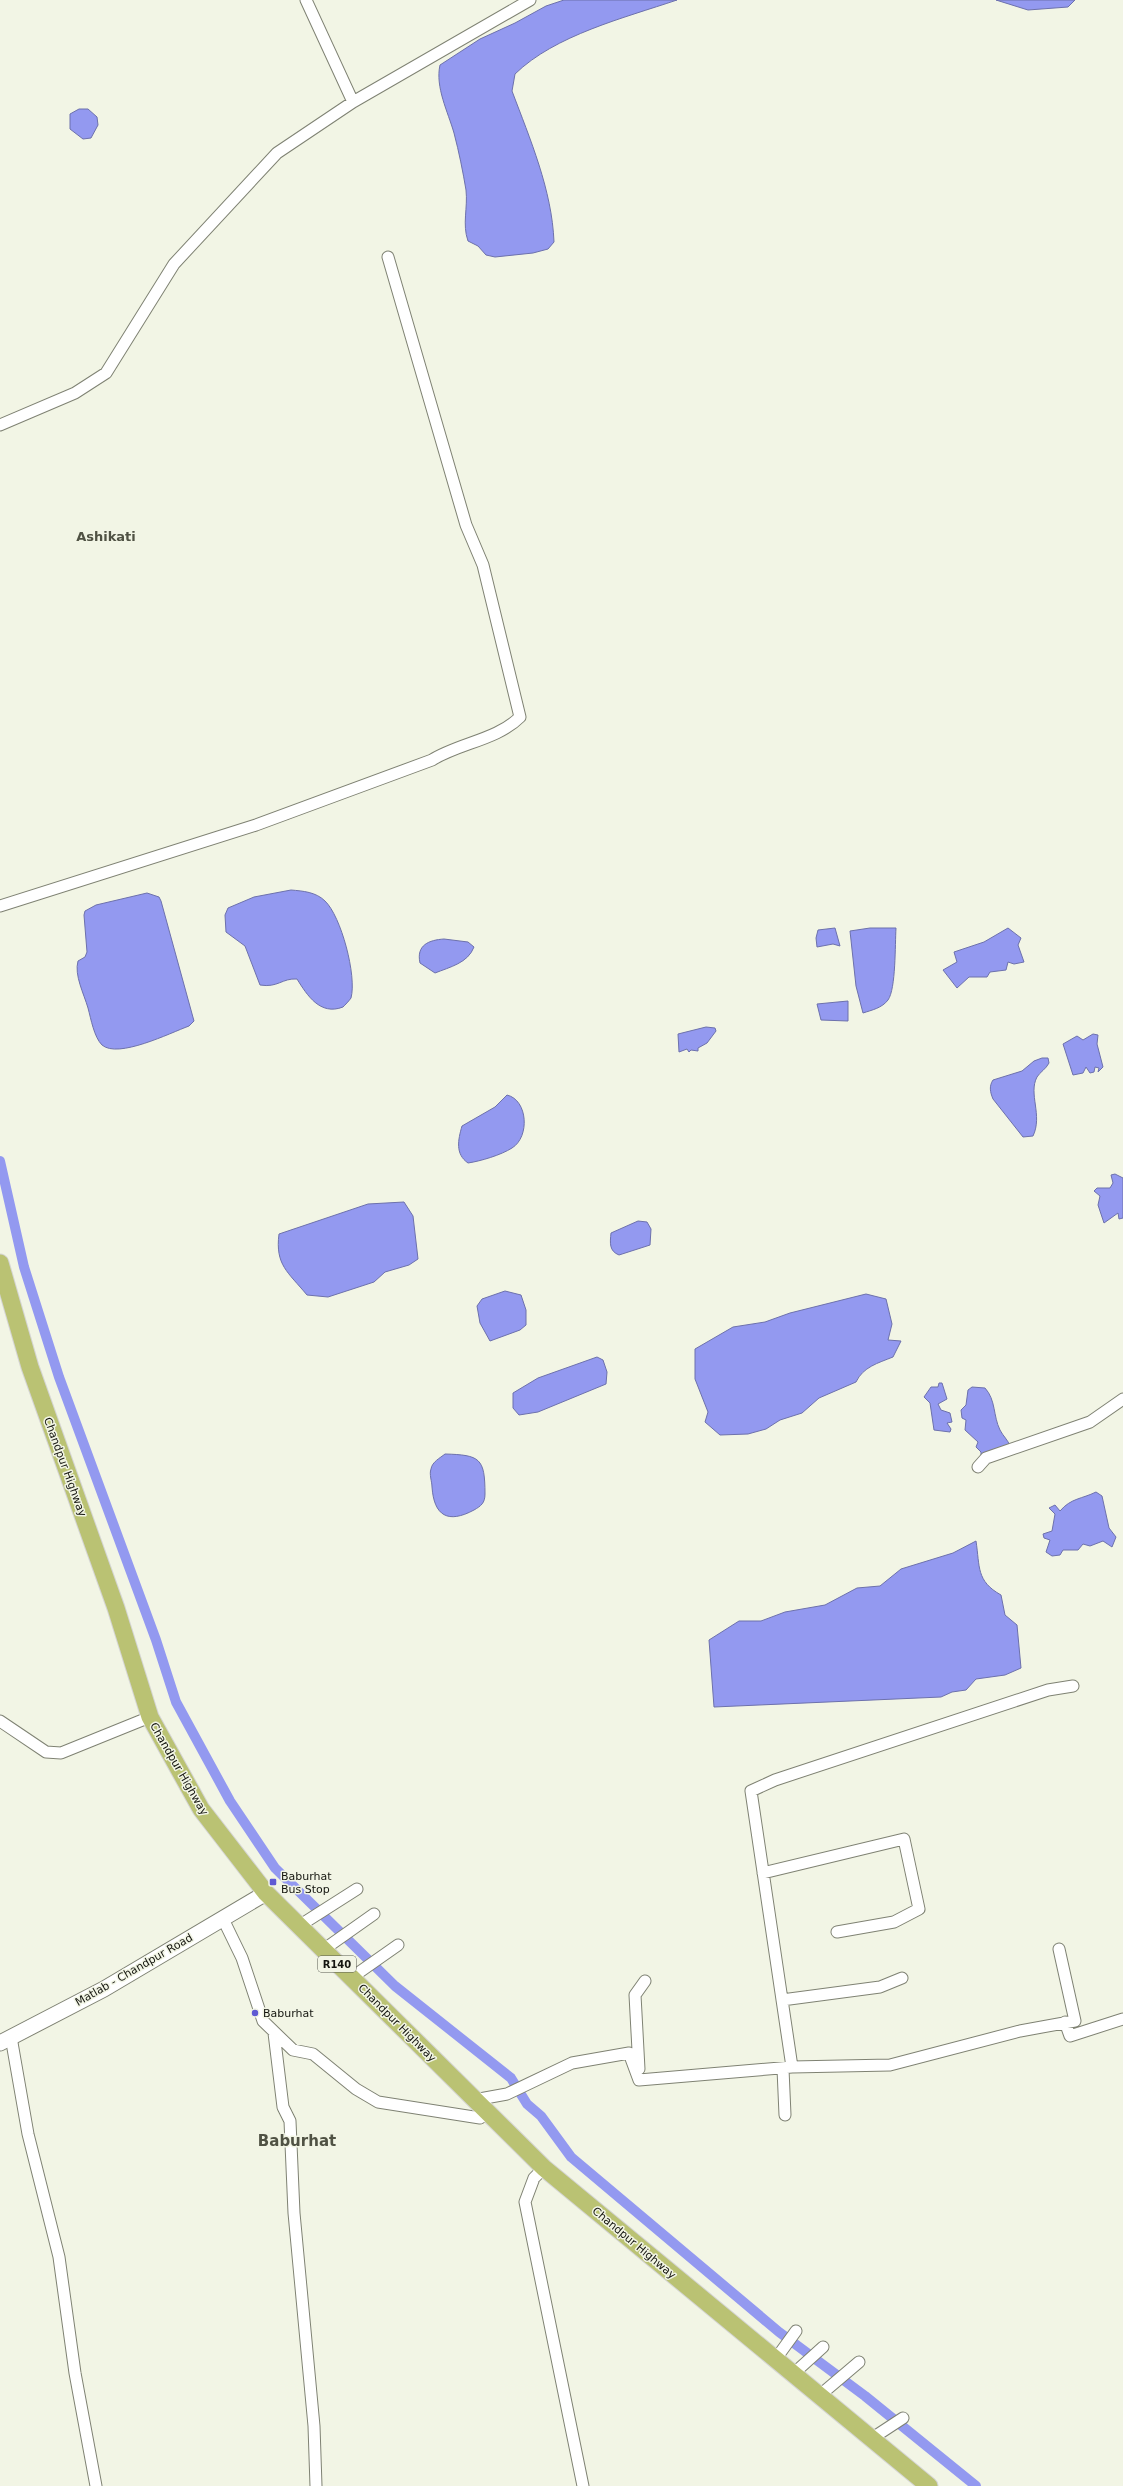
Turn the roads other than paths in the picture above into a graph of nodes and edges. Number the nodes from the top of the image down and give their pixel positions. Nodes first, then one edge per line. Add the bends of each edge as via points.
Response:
1 (306, 0) edge
2 (530, 0) edge
3 (353, 102) junction
4 (388, 257) dead end
5 (0, 425) edge
6 (0, 906) edge
7 (0, 1263) edge
8 (1123, 1399) edge
9 (978, 1467) dead end
10 (1073, 1686) dead end
11 (150, 1718) junction
12 (0, 1721) edge
13 (763, 1874) junction
14 (357, 1889) dead end
15 (266, 1893) junction
16 (374, 1914) dead end
17 (223, 1919) junction
18 (299, 1926) junction
19 (836, 1932) dead end
20 (398, 1945) dead end
21 (1059, 1949) dead end
22 (323, 1950) junction
23 (351, 1978) junction
24 (902, 1978) dead end
25 (645, 1981) dead end
26 (782, 2000) junction
27 (1123, 2019) edge
28 (1065, 2022) junction
29 (274, 2033) junction
30 (5, 2040) edge
31 (787, 2068) junction
32 (639, 2080) junction
33 (474, 2100) junction
34 (488, 2113) junction
35 (785, 2115) dead end
36 (544, 2168) junction
37 (796, 2331) dead end
38 (823, 2347) dead end
39 (774, 2360) junction
40 (859, 2362) dead end
41 (792, 2374) junction
42 (819, 2396) junction
43 (903, 2418) dead end
44 (871, 2439) junction
45 (96, 2486) edge
46 (316, 2486) edge
47 (583, 2486) edge
48 (929, 2486) edge

1 - 3 street
2 - 3 street
3 - 5 street via 277,153 174,264 106,373 75,393
4 - 6 street via 466,524 483,565 520,717 508,728 447,751 425,763 256,825
7 - 11 main road, Chandpur Highway / R140 via 35,1382 116,1608
8 - 9 street via 1090,1422 986,1458
10 - 13 street via 1048,1690 775,1780 751,1791
11 - 12 street via 61,1752 46,1752
11 - 15 main road, Chandpur Highway / R140 via 200,1809
13 - 19 street via 904,1839 919,1909 894,1922
13 - 26 street
14 - 18 street
15 - 17 main road, Matlab - Chandpur Road
15 - 18 main road, Chandpur Highway / R140
16 - 22 street
17 - 29 street via 242,1958 263,2021
17 - 30 main road, Matlab - Chandpur Road via 104,1989
18 - 22 main road, Chandpur Highway / R140
20 - 23 street
21 - 28 street via 1076,2021
22 - 23 main road, Chandpur Highway / R140
23 - 33 main road, Chandpur Highway / R140
24 - 26 street via 880,1987
25 - 32 street via 635,1995
26 - 31 street
27 - 28 street via 1070,2036
28 - 31 street via 890,2065
29 - 34 street via 293,2050 313,2054 356,2089 378,2102 480,2118
29 - 46 street via 283,2107 290,2121 294,2213 314,2426
30 - 45 street via 59,2257 73,2357
31 - 32 street
31 - 35 street
32 - 33 street via 629,2053 572,2063 507,2094
33 - 34 main road, Chandpur Highway / R140
34 - 36 main road, Chandpur Highway / R140
36 - 39 main road, Chandpur Highway / R140
36 - 47 street via 534,2178 525,2202
37 - 39 street
38 - 41 street
39 - 41 main road, Chandpur Highway / R140
40 - 42 street
41 - 42 main road, Chandpur Highway / R140
42 - 44 main road, Chandpur Highway / R140
43 - 44 street
44 - 48 main road, Chandpur Highway / R140

